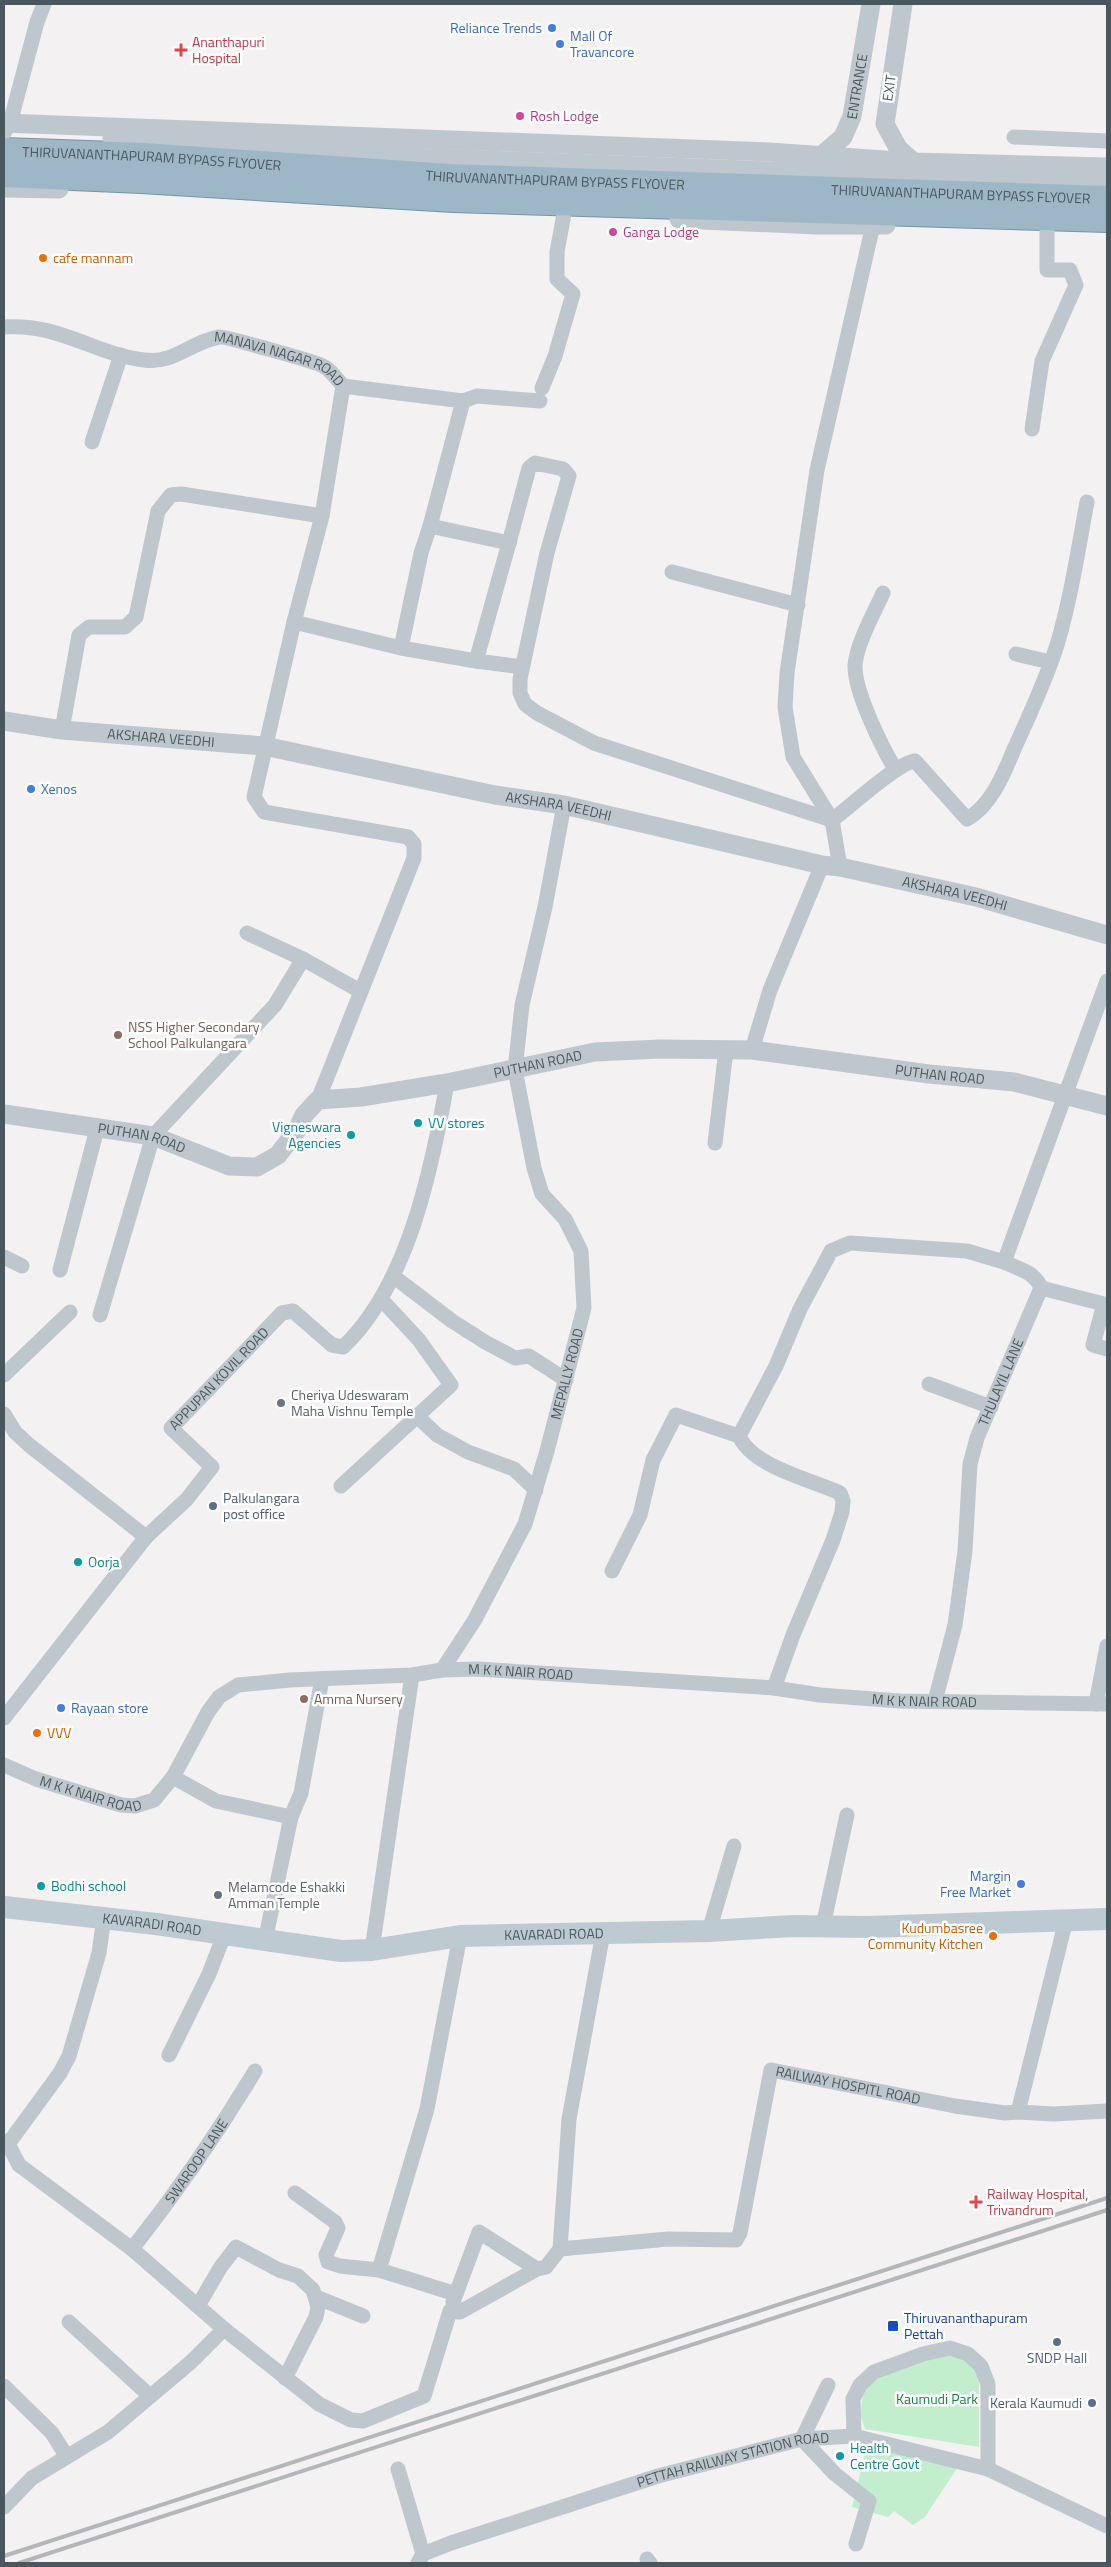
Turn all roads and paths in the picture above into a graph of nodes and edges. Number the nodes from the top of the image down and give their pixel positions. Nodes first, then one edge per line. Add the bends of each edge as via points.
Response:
1 (44, 4) edge
2 (872, 4) edge
3 (903, 4) edge
4 (79, 125) junction
5 (6, 126) edge
6 (1014, 137) dead end
7 (1107, 141) edge
8 (4, 151) edge
9 (821, 156) junction
10 (914, 162) junction
11 (1107, 167) edge
12 (6, 182) edge
13 (1107, 184) edge
14 (1107, 199) edge
15 (564, 214) junction
16 (1107, 219) edge
17 (873, 224) junction
18 (1047, 229) junction
19 (1107, 231) edge
20 (4, 327) edge
21 (121, 355) junction
22 (343, 386) junction
23 (463, 401) junction
24 (1032, 429) dead end
25 (92, 442) dead end
26 (1087, 502) dead end
27 (322, 516) junction
28 (430, 526) junction
29 (509, 543) junction
30 (672, 572) dead end
31 (883, 593) dead end
32 (798, 605) junction
33 (294, 622) junction
34 (400, 648) junction
35 (1016, 654) dead end
36 (476, 661) junction
37 (1050, 662) junction
38 (522, 666) junction
39 (4, 721) edge
40 (62, 730) junction
41 (264, 746) junction
42 (895, 770) junction
43 (564, 805) junction
44 (832, 820) junction
45 (831, 866) junction
46 (246, 933) dead end
47 (1107, 935) edge
48 (303, 959) junction
49 (1107, 981) edge
50 (360, 990) junction
51 (726, 1050) junction
52 (752, 1050) junction
53 (515, 1070) junction
54 (447, 1083) junction
55 (1064, 1096) junction
56 (318, 1100) junction
57 (1107, 1106) edge
58 (4, 1114) edge
59 (97, 1129) junction
60 (153, 1136) junction
61 (714, 1143) dead end
62 (4, 1257) edge
63 (1004, 1262) junction
64 (22, 1266) dead end
65 (60, 1270) dead end
66 (393, 1276) junction
67 (1041, 1288) junction
68 (381, 1298) junction
69 (70, 1312) dead end
70 (100, 1315) dead end
71 (1107, 1349) edge
72 (4, 1375) edge
73 (566, 1380) junction
74 (929, 1384) dead end
75 (991, 1407) junction
76 (4, 1414) edge
77 (417, 1416) junction
78 (739, 1436) junction
79 (341, 1486) dead end
80 (536, 1490) junction
81 (146, 1537) junction
82 (612, 1571) dead end
83 (1107, 1646) edge
84 (442, 1670) junction
85 (412, 1675) junction
86 (322, 1679) junction
87 (774, 1688) junction
88 (935, 1700) junction
89 (1102, 1704) edge
90 (4, 1718) edge
91 (4, 1765) edge
92 (173, 1777) junction
93 (847, 1815) dead end
94 (291, 1817) junction
95 (734, 1846) dead end
96 (4, 1907) edge
97 (104, 1917) junction
98 (1107, 1919) edge
99 (1066, 1920) junction
100 (823, 1926) junction
101 (709, 1931) junction
102 (604, 1933) junction
103 (224, 1935) junction
104 (460, 1936) junction
105 (265, 1941) junction
106 (372, 1950) junction
107 (168, 2055) dead end
108 (255, 2071) dead end
109 (1107, 2111) edge
110 (1018, 2112) junction
111 (6, 2143) edge
112 (295, 2193) dead end
113 (132, 2249) junction
114 (560, 2249) junction
115 (537, 2269) junction
116 (379, 2270) junction
117 (456, 2294) junction
118 (316, 2297) junction
119 (198, 2306) junction
120 (450, 2311) junction
121 (363, 2316) dead end
122 (69, 2322) dead end
123 (224, 2329) junction
124 (285, 2378) junction
125 (4, 2386) edge
126 (828, 2386) dead end
127 (150, 2396) junction
128 (854, 2436) junction
129 (802, 2439) junction
130 (68, 2457) junction
131 (398, 2469) dead end
132 (988, 2469) junction
133 (4, 2507) edge
134 (1107, 2526) edge
135 (856, 2544) dead end
136 (420, 2559) edge

1 - 5 street
2 - 9 street, ENTRANCE via 852,116 843,137
3 - 10 street, EXIT via 884,124 898,148
4 - 5 street
4 - 9 street
4 - 13 street via 94,138 399,156
6 - 7 street
8 - 14 highway, THIRUVANANTHAPURAM BYPASS FLYOVER via 144,156 449,176
9 - 10 street
10 - 11 street
12 - 15 street
12 - 16 highway, THIRUVANANTHAPURAM BYPASS FLYOVER via 142,180 453,199
15 - 17 street via 817,225
15 - 23 street via 557,252 557,278 573,294 541,395 477,396
17 - 18 street
17 - 32 street via 817,470
18 - 19 street
18 - 24 street via 1047,270 1070,270 1076,285 1042,361
20 - 21 street, MANAVA NAGAR ROAD via 48,329
21 - 22 street, MANAVA NAGAR ROAD via 144,360 168,360 220,336 323,365
21 - 25 street
22 - 23 street
22 - 27 street, MANAVA NAGAR ROAD
23 - 28 street
26 - 37 street via 1070,590
27 - 33 street, MANAVA NAGAR ROAD
27 - 40 street via 171,495 158,511 136,617 125,627 88,627 79,634
28 - 29 street
28 - 34 street
29 - 36 street
29 - 38 street via 529,468 535,463 563,469 569,476 547,553
30 - 32 street
31 - 42 street via 863,638 855,666 882,747
32 - 44 street via 787,673 786,707 793,757
33 - 34 street
33 - 41 street, MANAVA NAGAR ROAD
34 - 36 street
35 - 37 street
36 - 38 street
37 - 42 street via 999,782 975,814 967,819 915,761
38 - 44 street via 520,693 525,704 594,743
39 - 40 street, AKSHARA VEEDHI
40 - 41 street, AKSHARA VEEDHI
41 - 43 street, AKSHARA VEEDHI via 495,795
41 - 50 street, MANAVA NAGAR ROAD via 254,797 264,812 408,837 414,844 410,870
42 - 44 street
43 - 45 street, AKSHARA VEEDHI
43 - 53 street, MEPALLY ROAD via 522,1005
44 - 45 street
45 - 47 street, AKSHARA VEEDHI via 976,896
45 - 52 street via 770,990
46 - 48 street
48 - 50 street
48 - 60 street via 275,1005
49 - 55 street
50 - 56 street, MANAVA NAGAR ROAD
51 - 52 street, PUTHAN ROAD
51 - 53 street, PUTHAN ROAD via 595,1052
51 - 61 street
52 - 55 street, PUTHAN ROAD via 1014,1082
53 - 54 street, PUTHAN ROAD
53 - 73 street, MEPALLY ROAD via 542,1194 565,1219 581,1251 584,1308
54 - 56 street, PUTHAN ROAD via 361,1097
54 - 66 street, APPUPAN KOVIL ROAD via 426,1188
55 - 57 street, PUTHAN ROAD
55 - 63 street
56 - 60 street, PUTHAN ROAD via 278,1155 257,1167 229,1166
58 - 59 street, PUTHAN ROAD
59 - 60 street, PUTHAN ROAD
59 - 65 street
60 - 70 street
62 - 64 street
63 - 67 street via 1030,1273
63 - 78 street via 967,1251 850,1243 831,1251
66 - 68 street, APPUPAN KOVIL ROAD
66 - 73 street via 485,1342 515,1358 529,1356
67 - 71 street via 1104,1304 1093,1345
67 - 75 street, THULAYIL LANE
68 - 77 street via 419,1340 451,1386
68 - 81 street, APPUPAN KOVIL ROAD via 358,1333 343,1346 332,1345 293,1311 282,1313 255,1340 171,1428 212,1467 187,1499
69 - 72 street
73 - 80 street, MEPALLY ROAD
74 - 75 street
75 - 88 street, THULAYIL LANE via 970,1464 965,1551 955,1625
76 - 81 street via 15,1432 29,1445
77 - 79 street
77 - 80 street via 437,1435 468,1452 514,1470
78 - 82 street via 676,1415 653,1460 640,1515
78 - 87 street via 743,1444 765,1461 840,1493 842,1502 833,1540
80 - 84 street, MEPALLY ROAD via 525,1524 474,1621
81 - 90 street, APPUPAN KOVIL ROAD
83 - 89 street
84 - 85 street, M K K NAIR ROAD
84 - 87 street, M K K NAIR ROAD via 516,1669
85 - 86 street, M K K NAIR ROAD
85 - 106 street
86 - 92 street, M K K NAIR ROAD via 238,1685 219,1697
86 - 94 street via 301,1793
87 - 88 street, M K K NAIR ROAD via 900,1701
88 - 89 street, M K K NAIR ROAD
91 - 92 street, M K K NAIR ROAD via 36,1779 120,1805 135,1806 154,1800
92 - 94 street via 216,1801
93 - 100 street
94 - 105 street
95 - 101 street
96 - 97 main road, KAVARADI ROAD
97 - 103 main road, KAVARADI ROAD
97 - 111 street via 99,1953 69,2056 60,2073
98 - 99 main road, KAVARADI ROAD
99 - 100 main road, KAVARADI ROAD
99 - 110 street
100 - 101 main road, KAVARADI ROAD
101 - 102 main road, KAVARADI ROAD
102 - 104 main road, KAVARADI ROAD
102 - 114 street via 569,2119
103 - 105 main road, KAVARADI ROAD
103 - 107 street via 209,1974
104 - 106 main road, KAVARADI ROAD
104 - 116 street via 427,2109
105 - 106 main road, KAVARADI ROAD via 341,1951
108 - 113 street, SWAROOP LANE via 176,2194
109 - 110 street
110 - 114 street, RAILWAY HOSPITL ROAD via 956,2106 771,2070 740,2233 736,2240 677,2239
111 - 113 street via 19,2165
112 - 116 street via 335,2222 338,2228 326,2255 328,2262
113 - 119 street
114 - 115 street via 546,2266
115 - 117 street via 479,2232
115 - 120 street via 460,2312
116 - 117 street
117 - 120 street
118 - 119 street via 298,2276 279,2270 236,2247
118 - 121 street
118 - 124 street via 316,2316
119 - 123 street
120 - 124 street via 424,2396 375,2417 351,2420 319,2404
122 - 127 street
123 - 124 street
123 - 127 street
125 - 130 street via 52,2433
126 - 129 street
127 - 130 street via 108,2432
128 - 129 street, PETTAH RAILWAY STATION ROAD
128 - 132 street, PETTAH RAILWAY STATION ROAD
128 - 132 street via 853,2399 867,2378 874,2372 950,2348 968,2354 981,2366 988,2384
129 - 135 street via 830,2469 869,2501
129 - 136 street, PETTAH RAILWAY STATION ROAD via 658,2476
130 - 133 street via 32,2478
131 - 136 street
132 - 134 street, PETTAH RAILWAY STATION ROAD

